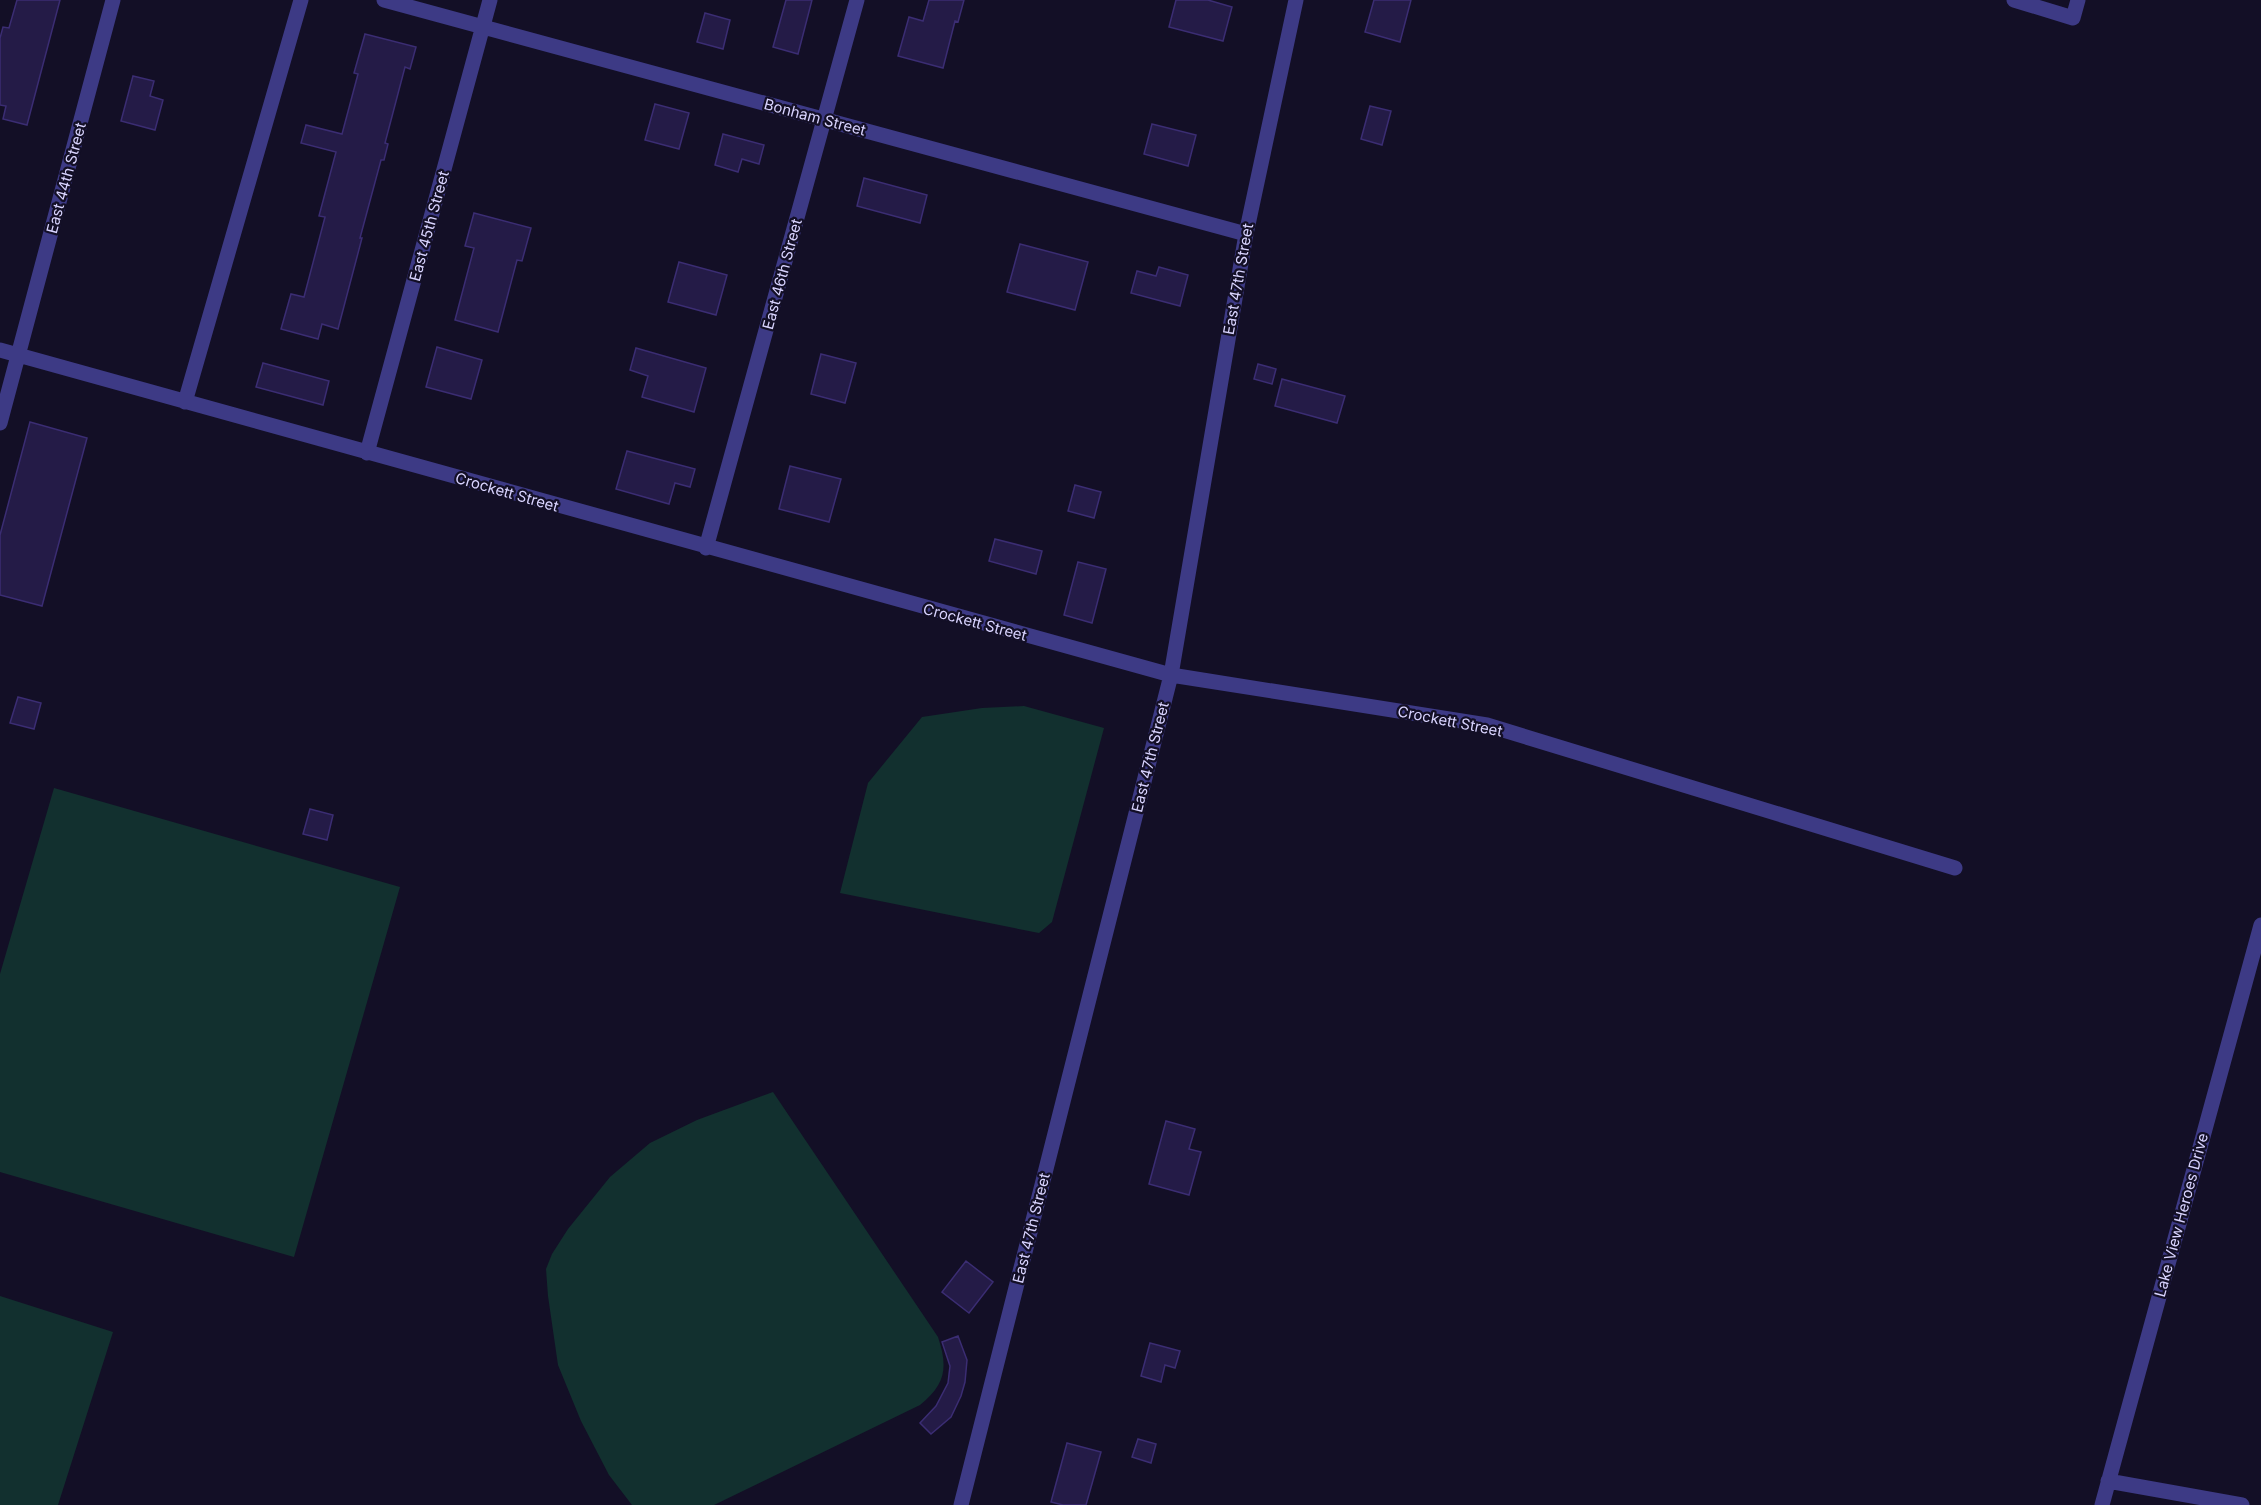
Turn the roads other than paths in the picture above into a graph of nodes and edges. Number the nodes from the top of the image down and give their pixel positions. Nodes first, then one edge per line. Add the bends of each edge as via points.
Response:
1 (113, 0) edge
2 (301, 0) edge
3 (384, 0) edge
4 (490, 0) edge
5 (857, 0) edge
6 (1296, 0) edge
7 (2014, 0) edge
8 (2078, 0) edge
9 (483, 27) junction
10 (824, 120) junction
11 (1246, 234) junction
12 (0, 350) edge
13 (18, 355) junction
14 (186, 402) junction
15 (0, 423) edge
16 (367, 453) junction
17 (706, 548) junction
18 (1171, 675) junction
19 (1955, 868) dead end
20 (2261, 925) edge
21 (2109, 1481) junction
22 (961, 1505) edge
23 (2102, 1505) edge
24 (2242, 1505) edge

1 - 13 street, East 44th Street
2 - 14 street
3 - 9 street, Bonham Street
4 - 9 street, East 45th Street
5 - 10 street, East 46th Street
6 - 11 street, East 47th Street
7 - 8 street via 2073,18
9 - 10 street, Bonham Street
9 - 16 street, East 45th Street
10 - 11 street, Bonham Street
10 - 17 street, East 46th Street
11 - 18 street, East 47th Street
12 - 13 street, Crockett Street
13 - 14 street, Crockett Street
13 - 15 street, East 44th Street
14 - 16 street, Crockett Street
16 - 17 street, Crockett Street
17 - 18 street, Crockett Street
18 - 19 street, Crockett Street via 1487,725
18 - 22 street, East 47th Street
20 - 21 street, Lake View Heroes Drive
21 - 23 street, Lake View Heroes Drive
21 - 24 street

